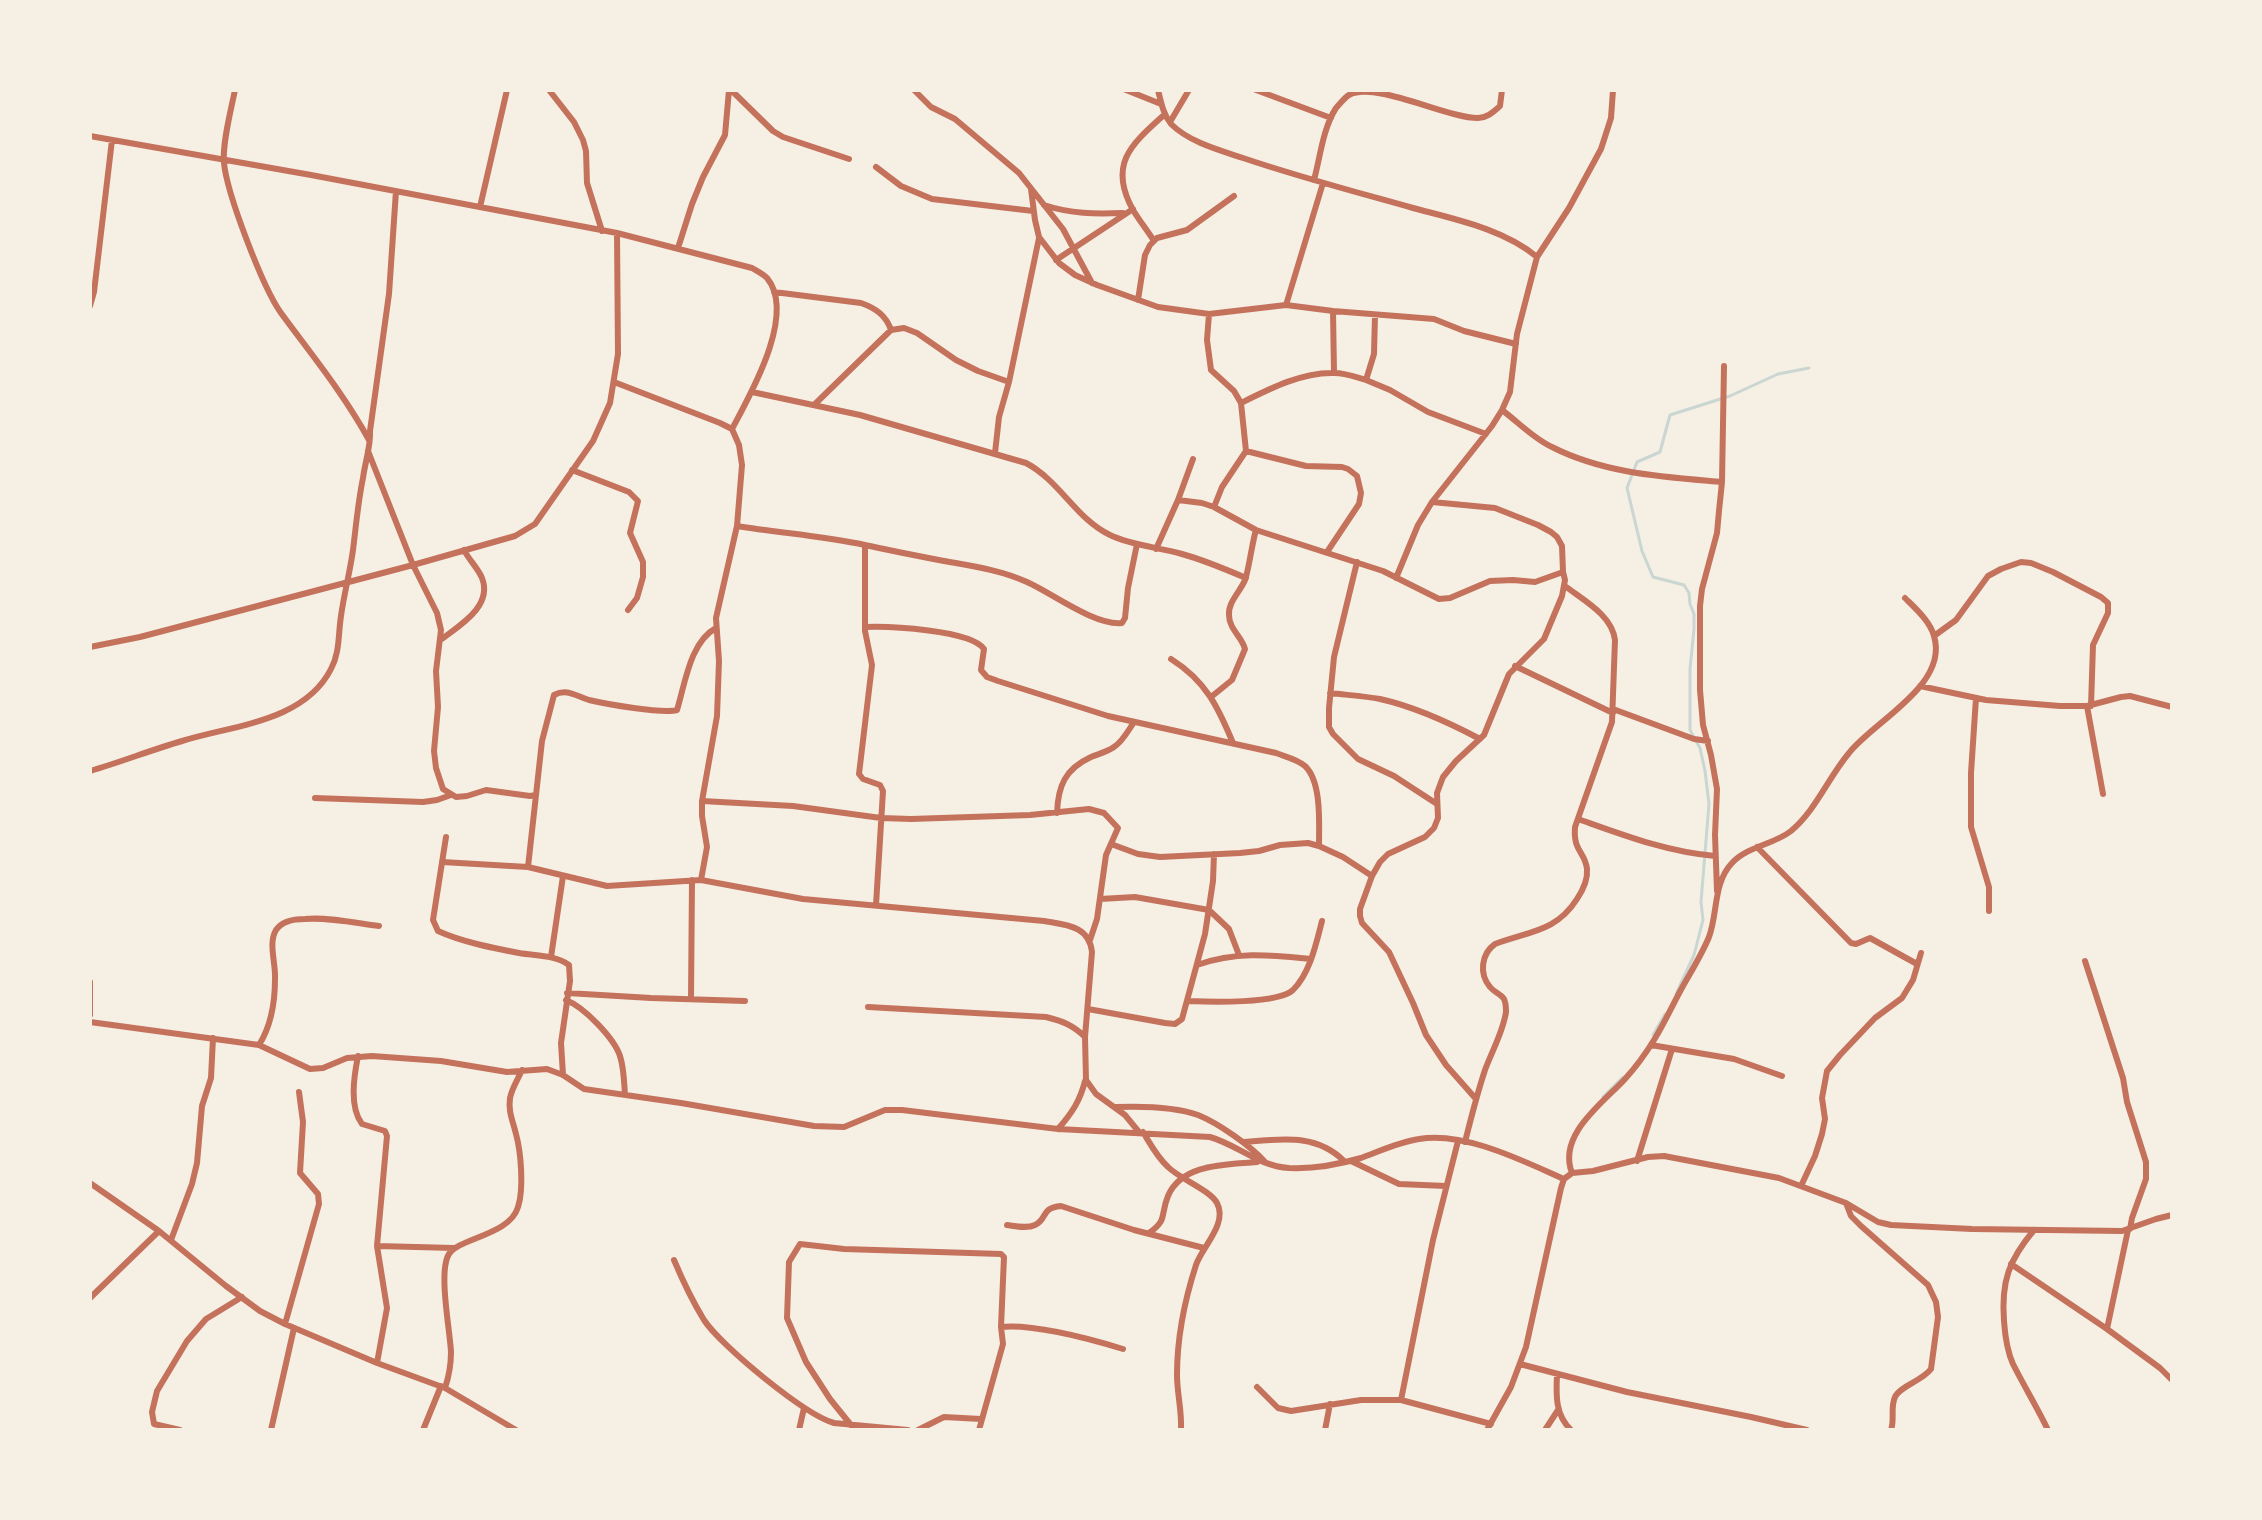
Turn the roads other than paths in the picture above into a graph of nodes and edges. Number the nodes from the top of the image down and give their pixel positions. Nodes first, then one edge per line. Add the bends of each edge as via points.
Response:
1 (235, 90) edge
2 (507, 90) edge
3 (549, 90) edge
4 (730, 90) edge
5 (914, 90) edge
6 (1126, 90) edge
7 (1158, 90) edge
8 (1189, 90) edge
9 (1256, 90) edge
10 (1502, 90) edge
11 (1613, 90) edge
12 (1348, 92) edge
13 (1388, 92) edge
14 (1161, 104) junction
15 (1165, 114) junction
16 (1331, 118) junction
17 (1170, 122) junction
18 (90, 136) edge
19 (112, 140) junction
20 (849, 159) dead end
21 (224, 161) junction
22 (876, 167) dead end
23 (1314, 180) junction
24 (1323, 183) junction
25 (1031, 189) junction
26 (396, 191) junction
27 (1234, 196) dead end
28 (1044, 205) junction
29 (480, 207) junction
30 (1033, 211) junction
31 (1129, 211) junction
32 (602, 231) junction
33 (617, 233) junction
34 (1039, 237) junction
35 (1154, 241) junction
36 (1074, 246) junction
37 (678, 248) junction
38 (1537, 257) junction
39 (1056, 260) junction
40 (1092, 283) junction
41 (774, 292) junction
42 (1138, 300) junction
43 (1286, 305) junction
44 (90, 306) edge
45 (1333, 311) junction
46 (1209, 314) junction
47 (1375, 315) junction
48 (891, 330) junction
49 (1516, 344) junction
50 (1724, 366) dead end
51 (1334, 373) junction
52 (1366, 380) junction
53 (614, 382) junction
54 (1009, 382) junction
55 (752, 392) junction
56 (1241, 403) junction
57 (815, 404) junction
58 (1502, 410) junction
59 (732, 429) junction
60 (1486, 434) junction
61 (369, 447) junction
62 (1246, 451) junction
63 (995, 453) junction
64 (1193, 459) dead end
65 (572, 470) junction
66 (1722, 482) junction
67 (1178, 500) junction
68 (1432, 502) junction
69 (1214, 507) junction
70 (737, 526) junction
71 (1256, 530) junction
72 (1137, 544) junction
73 (865, 545) junction
74 (1156, 549) junction
75 (464, 550) junction
76 (1327, 552) junction
77 (1357, 562) junction
78 (413, 565) junction
79 (1563, 572) junction
80 (1246, 578) junction
81 (1396, 578) junction
82 (348, 581) junction
83 (1565, 586) junction
84 (1905, 598) dead end
85 (628, 610) dead end
86 (865, 627) junction
87 (716, 628) junction
88 (1934, 636) junction
89 (441, 639) junction
90 (90, 647) edge
91 (1171, 659) dead end
92 (1515, 666) junction
93 (1920, 686) junction
94 (1330, 693) junction
95 (1211, 697) junction
96 (1976, 698) junction
97 (2089, 706) junction
98 (2172, 707) edge
99 (1613, 711) junction
100 (1134, 722) junction
101 (1480, 739) junction
102 (1708, 741) junction
103 (1233, 743) junction
104 (90, 771) edge
105 (2103, 794) dead end
106 (451, 795) junction
107 (536, 795) junction
108 (315, 798) dead end
109 (702, 801) junction
110 (1437, 804) junction
111 (1057, 813) junction
112 (881, 818) junction
113 (1578, 819) junction
114 (446, 837) dead end
115 (1111, 844) junction
116 (1319, 846) junction
117 (1757, 847) junction
118 (1214, 854) junction
119 (1715, 856) junction
120 (442, 862) junction
121 (528, 867) junction
122 (563, 876) junction
123 (1372, 876) junction
124 (692, 880) junction
125 (701, 880) junction
126 (1717, 895) junction
127 (1100, 899) junction
128 (876, 905) junction
129 (1209, 910) junction
130 (1989, 911) dead end
131 (1322, 921) dead end
132 (379, 926) dead end
133 (1090, 940) junction
134 (1921, 953) dead end
135 (1239, 955) junction
136 (551, 957) junction
137 (1311, 959) junction
138 (2085, 961) dead end
139 (1917, 964) junction
140 (1197, 965) junction
141 (90, 982) edge
142 (567, 996) junction
143 (691, 999) junction
144 (745, 1001) dead end
145 (1189, 1001) junction
146 (868, 1007) dead end
147 (1088, 1009) junction
148 (90, 1015) edge
149 (90, 1022) edge
150 (1085, 1037) junction
151 (213, 1038) junction
152 (259, 1045) junction
153 (1651, 1045) junction
154 (1672, 1049) junction
155 (358, 1056) junction
156 (522, 1070) junction
157 (563, 1075) junction
158 (1782, 1076) dead end
159 (1086, 1080) junction
160 (299, 1092) dead end
161 (625, 1095) junction
162 (1476, 1099) junction
163 (1115, 1108) junction
164 (1058, 1129) junction
165 (1141, 1132) junction
166 (1462, 1142) junction
167 (1243, 1143) junction
168 (1348, 1161) junction
169 (1637, 1161) junction
170 (1264, 1163) junction
171 (1572, 1173) junction
172 (1182, 1178) junction
173 (1564, 1179) junction
174 (90, 1183) edge
175 (1446, 1186) junction
176 (1801, 1186) junction
177 (1846, 1203) junction
178 (2172, 1215) edge
179 (1007, 1225) dead end
180 (2034, 1230) junction
181 (2129, 1230) junction
182 (159, 1231) junction
183 (1148, 1234) junction
184 (171, 1240) junction
185 (377, 1246) junction
186 (454, 1248) junction
187 (1204, 1248) junction
188 (674, 1260) dead end
189 (2011, 1264) junction
190 (242, 1297) junction
191 (90, 1298) edge
192 (285, 1324) junction
193 (1001, 1327) junction
194 (294, 1328) junction
195 (2107, 1329) junction
196 (1123, 1349) dead end
197 (377, 1363) junction
198 (1520, 1364) junction
199 (1557, 1374) junction
200 (2172, 1380) edge
201 (443, 1387) junction
202 (1257, 1387) dead end
203 (1401, 1400) junction
204 (1330, 1404) junction
205 (804, 1408) junction
206 (1558, 1410) junction
207 (981, 1419) junction
208 (853, 1427) edge
209 (1489, 1427) edge
210 (180, 1430) edge
211 (271, 1430) edge
212 (423, 1430) edge
213 (516, 1430) edge
214 (799, 1430) edge
215 (908, 1430) edge
216 (918, 1430) edge
217 (979, 1430) edge
218 (1181, 1430) edge
219 (1325, 1430) edge
220 (1545, 1430) edge
221 (1571, 1430) edge
222 (1807, 1430) edge
223 (1891, 1430) edge
224 (2048, 1430) edge

1 - 21 street
2 - 29 street
3 - 32 street via 583,140 587,183
4 - 20 street via 773,131
4 - 37 street via 723,141 703,177
5 - 25 street via 963,125
6 - 14 street
7 - 14 street
8 - 17 street
9 - 16 street
10 - 13 street via 1500,106 1478,118
11 - 38 street via 1601,149
12 - 13 street
12 - 16 street
14 - 15 street
15 - 17 street
15 - 31 street via 1126,154 1122,168
16 - 23 street
17 - 23 street via 1200,142
18 - 19 street
19 - 21 street
19 - 44 street
21 - 26 street
21 - 61 street via 276,306 310,349
22 - 30 street via 901,186 932,199
23 - 24 street
24 - 38 street via 1480,227
24 - 43 street
25 - 28 street
25 - 30 street
26 - 29 street
26 - 61 street
27 - 35 street via 1187,230
28 - 31 street via 1082,214
28 - 36 street
29 - 32 street
30 - 34 street
31 - 35 street
31 - 36 street
32 - 33 street
33 - 37 street
33 - 53 street
34 - 39 street
34 - 54 street
35 - 42 street via 1145,255
36 - 39 street
36 - 40 street
37 - 41 street via 752,268
38 - 49 street
39 - 40 street
40 - 42 street
41 - 48 street via 861,303 885,317
41 - 55 street via 774,334
42 - 46 street
43 - 45 street
43 - 46 street
45 - 47 street
45 - 51 street
46 - 56 street via 1211,370
47 - 49 street via 1434,319
47 - 52 street via 1374,354
48 - 54 street via 917,333 967,365
48 - 57 street
49 - 58 street via 1510,392
50 - 66 street
51 - 52 street
51 - 56 street via 1299,378
52 - 60 street
53 - 59 street
53 - 65 street via 604,419
54 - 63 street
55 - 57 street
55 - 59 street
56 - 62 street
57 - 63 street
58 - 60 street
58 - 66 street via 1550,447 1597,464
59 - 70 street via 742,465
60 - 68 street
61 - 78 street
61 - 82 street
62 - 69 street
62 - 76 street via 1306,466 1342,467 1357,476 1359,504
63 - 72 street via 1039,470 1097,527
64 - 67 street
65 - 75 street via 526,531
65 - 85 street via 629,492 638,501 630,533 643,562 643,577
66 - 102 street via 1700,606 1700,690
67 - 69 street
67 - 74 street
68 - 79 street via 1495,508 1538,525 1562,546
68 - 81 street
69 - 71 street
70 - 73 street
70 - 87 street
71 - 76 street
71 - 80 street
72 - 73 street via 1122,623 1091,615 1004,574
72 - 74 street
73 - 86 street
74 - 80 street
75 - 78 street
75 - 89 street via 484,583 482,601
76 - 77 street
77 - 81 street
77 - 94 street
78 - 82 street
78 - 89 street via 437,613
79 - 81 street via 1535,582 1490,581 1445,599
79 - 83 street
80 - 95 street via 1228,617 1245,649 1232,680
82 - 90 street
82 - 104 street via 333,667 301,701 253,723
83 - 92 street via 1544,639
83 - 99 street via 1614,630
84 - 88 street
86 - 100 street via 923,630 977,641 984,649 981,670 987,677
86 - 112 street via 872,665 859,774 883,788
87 - 107 street via 695,651 677,710 562,691 554,695
87 - 109 street via 717,716
88 - 93 street via 1935,658
88 - 97 street via 1956,620 1988,576 2001,569 2021,562 2053,572 2108,603 2093,645
89 - 106 street via 434,751 443,789
91 - 95 street via 1190,671
92 - 99 street
92 - 101 street
93 - 96 street
93 - 117 street via 1850,750 1801,821 1784,836
94 - 101 street via 1405,706
94 - 110 street via 1329,727 1347,750
95 - 103 street
96 - 97 street
96 - 130 street via 1971,827 1989,887
97 - 98 street via 2130,696
97 - 105 street
99 - 102 street
99 - 113 street
100 - 103 street
100 - 111 street via 1114,748 1069,773 1057,793
101 - 110 street via 1443,777
102 - 119 street via 1717,789
103 - 116 street via 1297,760 1308,769 1317,796
106 - 107 street via 486,790
106 - 108 street via 423,802
107 - 121 street
109 - 112 street
109 - 125 street via 707,847
110 - 123 street via 1438,818 1431,831 1388,854
111 - 112 street
111 - 115 street via 1104,813 1118,828
112 - 128 street
113 - 119 street via 1675,851
113 - 162 street via 1574,840 1587,870 1584,889 1554,923 1495,944 1484,958 1486,981 1506,1008
114 - 120 street
115 - 118 street via 1151,856
115 - 127 street
116 - 118 street via 1296,843
116 - 123 street
117 - 126 street via 1732,863
117 - 139 street via 1851,943 1870,938
118 - 129 street
119 - 126 street
120 - 121 street
120 - 136 street via 433,920 438,931
121 - 122 street
122 - 124 street via 607,886
122 - 136 street
123 - 162 street via 1360,919 1389,952 1438,1054
124 - 125 street
124 - 143 street
125 - 128 street via 803,899
126 - 153 street via 1708,939
127 - 129 street via 1135,897
127 - 133 street
128 - 133 street via 1044,921 1084,932
129 - 135 street via 1229,929
129 - 140 street
131 - 137 street
132 - 152 street via 305,919 277,928 270,1020
133 - 147 street
134 - 139 street
135 - 137 street
135 - 140 street
136 - 142 street via 569,965
137 - 145 street via 1288,993 1249,1001
138 - 181 street via 2146,1162 2146,1179
139 - 176 street via 1902,998 1875,1018 1827,1071 1822,1134
140 - 145 street
141 - 148 street
142 - 143 street
142 - 157 street
142 - 161 street via 615,1045
143 - 144 street
145 - 147 street via 1175,1024
146 - 150 street via 1046,1017 1066,1022
147 - 150 street
149 - 151 street
150 - 159 street
151 - 152 street
151 - 184 street via 197,1163
152 - 155 street via 310,1069
153 - 154 street
153 - 171 street via 1578,1131 1568,1163
154 - 158 street via 1734,1059
154 - 169 street
155 - 156 street
155 - 185 street via 358,1120 382,1128 387,1136
156 - 157 street via 547,1069
156 - 186 street via 510,1109 520,1154 518,1210 491,1232
157 - 161 street via 584,1089
159 - 163 street
159 - 164 street via 1076,1108
160 - 192 street via 300,1173 318,1194 319,1204
161 - 164 street via 823,1127 844,1127 885,1110 902,1110
162 - 166 street
163 - 165 street
163 - 167 street via 1200,1116
164 - 165 street
165 - 170 street via 1210,1137
165 - 172 street via 1159,1159
166 - 168 street via 1418,1139
166 - 173 street
166 - 175 street
167 - 168 street via 1309,1141
167 - 170 street
168 - 170 street via 1305,1168
168 - 175 street via 1399,1184
169 - 171 street
169 - 176 street via 1664,1156
170 - 172 street via 1220,1164
171 - 173 street
172 - 183 street via 1168,1196 1159,1226
172 - 187 street via 1219,1208 1217,1227
173 - 198 street
174 - 182 street
175 - 203 street
176 - 177 street
177 - 180 street via 1891,1225
177 - 223 street via 1851,1216 1928,1285 1936,1302 1931,1369 1897,1393
178 - 181 street
179 - 183 street via 1032,1226 1048,1209 1061,1206
180 - 181 street
180 - 189 street
181 - 195 street
182 - 184 street
182 - 191 street
183 - 187 street
184 - 190 street
185 - 186 street
185 - 197 street via 387,1308
186 - 201 street via 445,1269 451,1349
187 - 218 street via 1194,1271 1179,1349
188 - 205 street via 720,1340
189 - 195 street
189 - 224 street via 2003,1301 2007,1347
190 - 192 street
190 - 210 street via 197,1328 157,1391 152,1422
192 - 194 street
193 - 196 street via 1034,1328
193 - 207 street via 1003,1344
193 - 208 street via 1001,1254 800,1244 789,1262 787,1318 806,1362
194 - 197 street
194 - 211 street
195 - 200 street
197 - 201 street
198 - 199 street
198 - 209 street
199 - 206 street
199 - 222 street
201 - 212 street
201 - 213 street
202 - 204 street via 1278,1408
203 - 204 street
203 - 209 street
204 - 219 street
205 - 208 street
205 - 214 street
206 - 220 street
206 - 221 street
207 - 216 street via 944,1417
207 - 217 street
208 - 215 street

